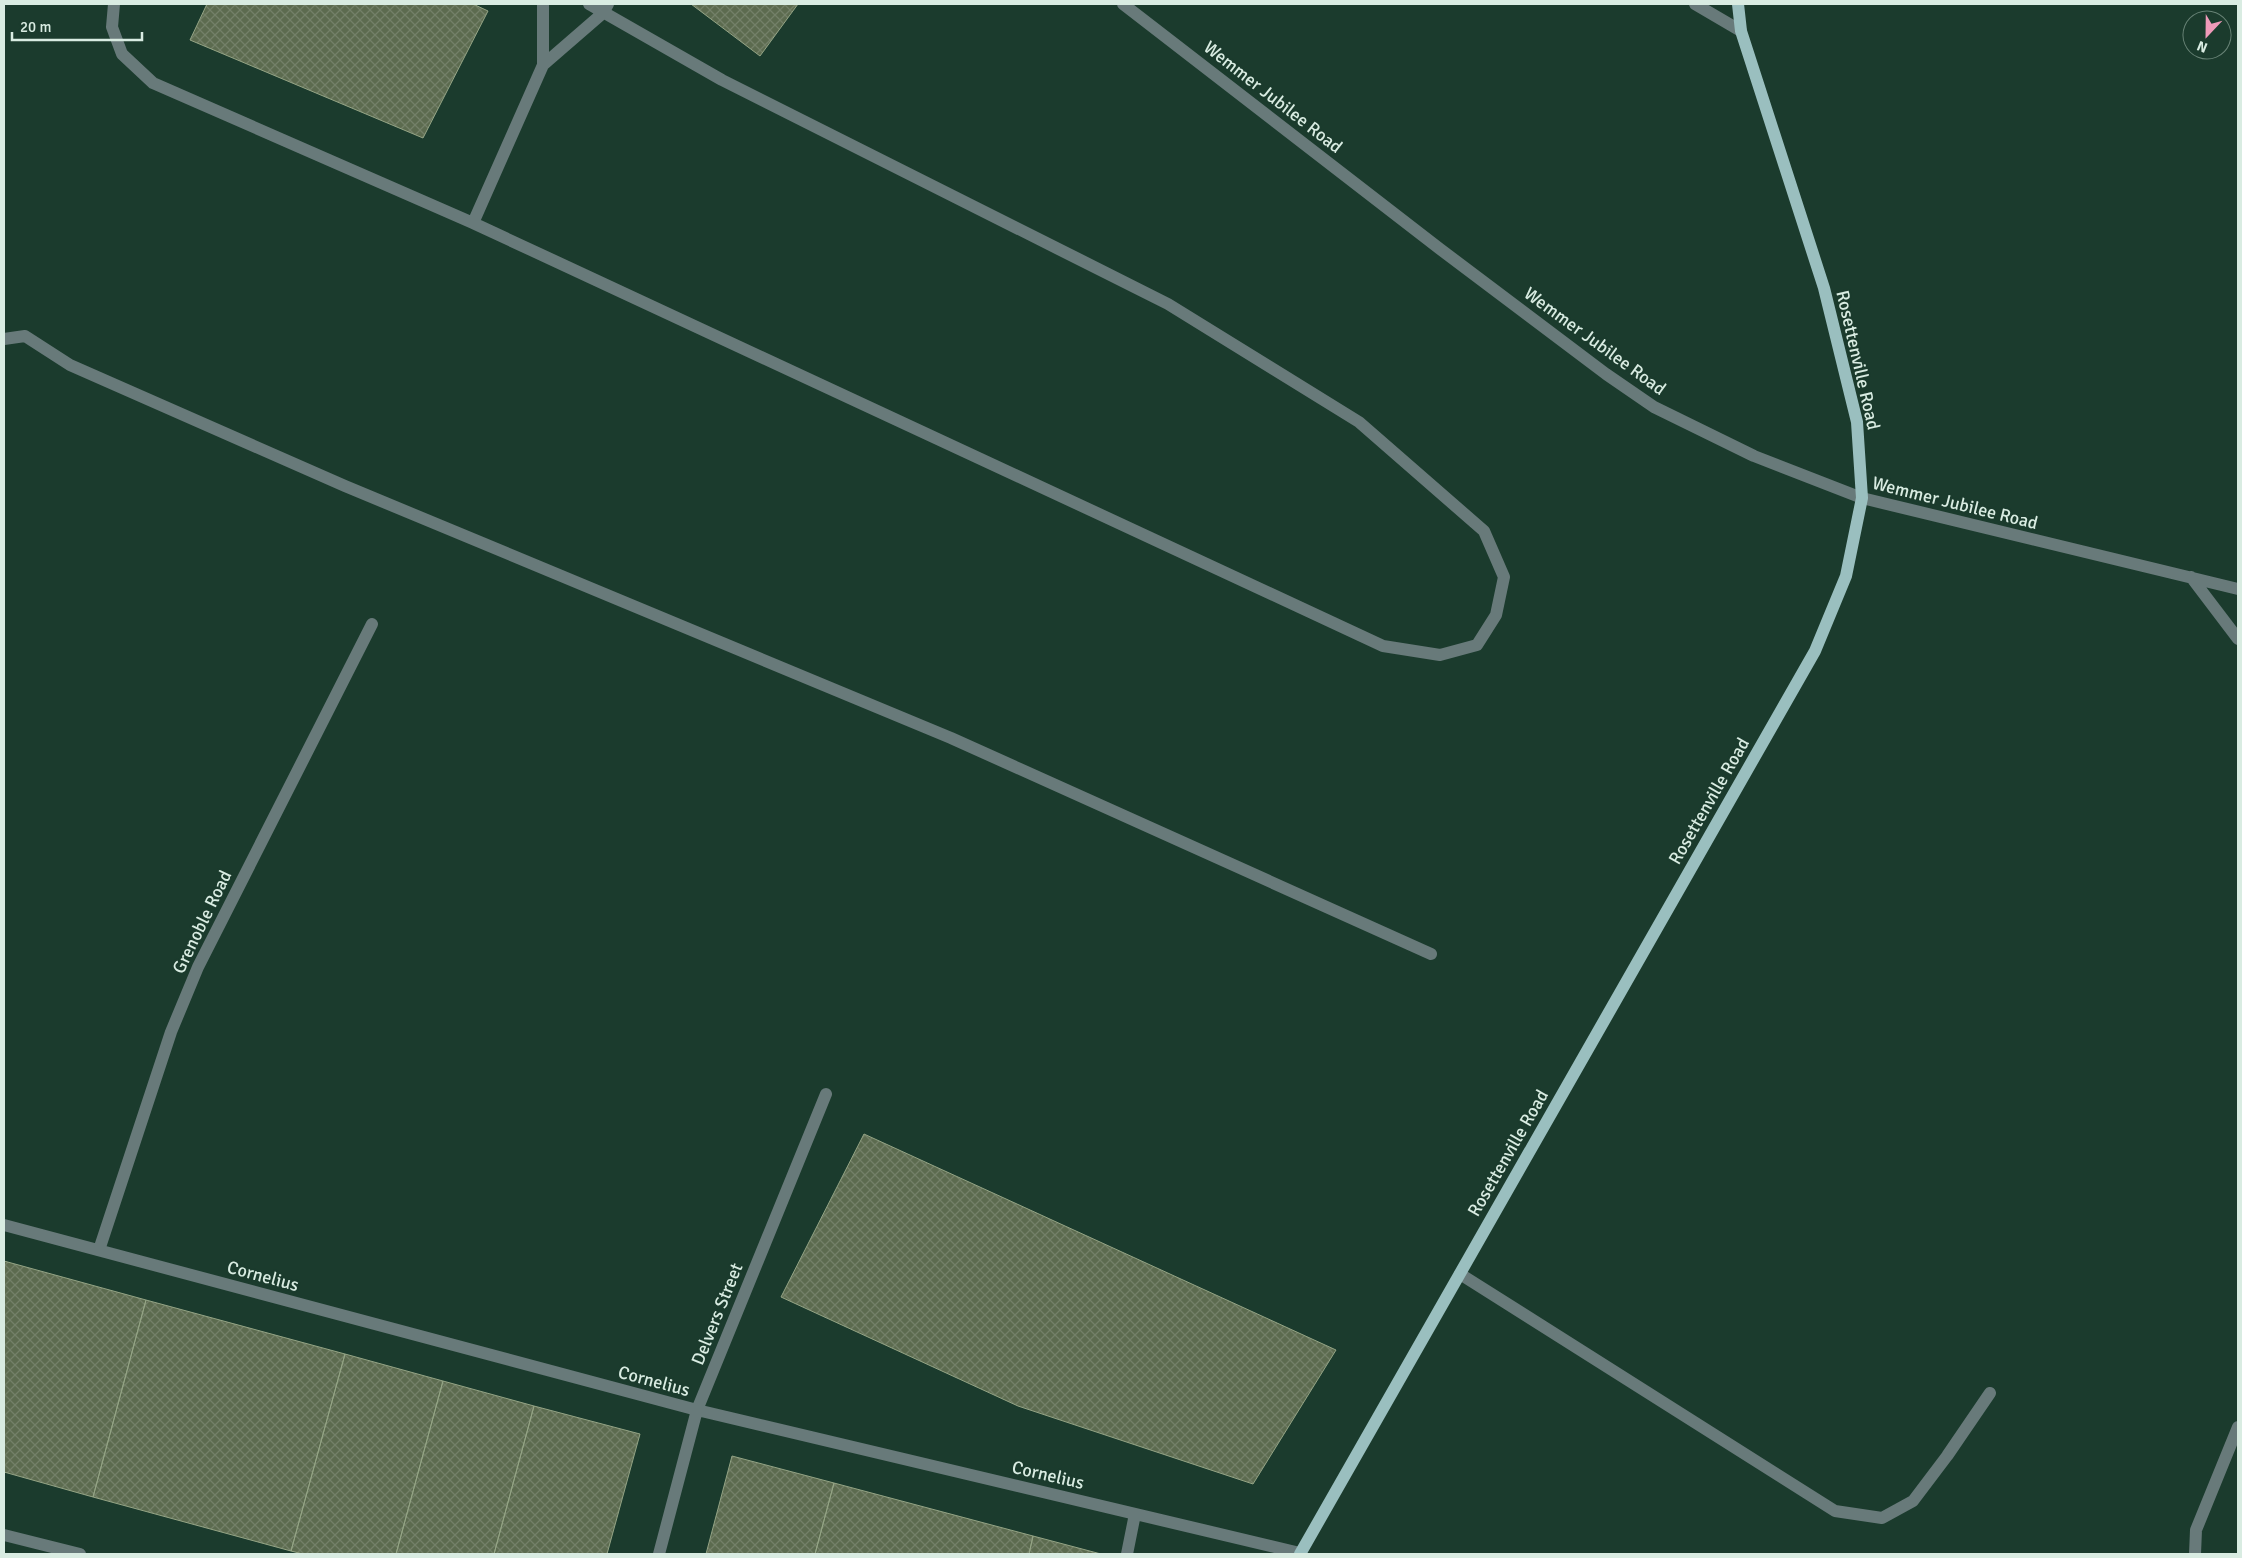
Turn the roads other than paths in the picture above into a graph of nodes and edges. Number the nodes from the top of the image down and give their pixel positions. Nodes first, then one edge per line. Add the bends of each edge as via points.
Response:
1 (114, 4) edge
2 (543, 4) edge
3 (589, 4) edge
4 (1123, 4) edge
5 (1695, 4) edge
6 (1738, 4) edge
7 (606, 8) edge
8 (1741, 31) junction
9 (544, 65) junction
10 (473, 223) junction
11 (4, 339) edge
12 (1862, 498) junction
13 (2191, 577) junction
14 (2238, 589) edge
15 (372, 624) dead end
16 (2238, 639) edge
17 (1431, 954) dead end
18 (826, 1094) dead end
19 (4, 1225) edge
20 (99, 1250) junction
21 (1460, 1274) junction
22 (1990, 1393) dead end
23 (697, 1410) junction
24 (2238, 1427) edge
25 (1135, 1514) junction
26 (4, 1535) edge
27 (1300, 1553) edge
28 (80, 1554) edge
29 (660, 1554) edge
30 (1127, 1554) edge
31 (2195, 1554) edge

1 - 10 street via 112,26 122,54 153,83
2 - 9 street
3 - 7 street
4 - 12 street, Wemmer Jubilee Road via 1440,249 1654,407 1754,456
5 - 8 street
6 - 8 main road, Rosettenville Road
7 - 9 street
7 - 10 street via 722,80 1168,304 1359,422 1484,532 1504,577 1496,615 1477,645 1440,655 1383,646
8 - 12 main road, Rosettenville Road via 1824,288 1857,422
9 - 10 street
11 - 17 street via 25,336 70,365 345,486 951,738
12 - 13 street, Wemmer Jubilee Road
12 - 21 main road, Rosettenville Road via 1846,576 1815,651
13 - 14 street, Wemmer Jubilee Road
13 - 16 street
15 - 20 street, Grenoble Road via 198,967 171,1032
18 - 23 street, Delvers Street
19 - 20 street, Cornelius
20 - 23 street, Cornelius
21 - 22 street via 1835,1511 1882,1518 1913,1502
21 - 27 main road, Rosettenville Road
23 - 25 street, Cornelius
23 - 29 street, Delvers Street
24 - 31 street via 2196,1530
25 - 27 street, Cornelius
25 - 30 street
26 - 28 street

